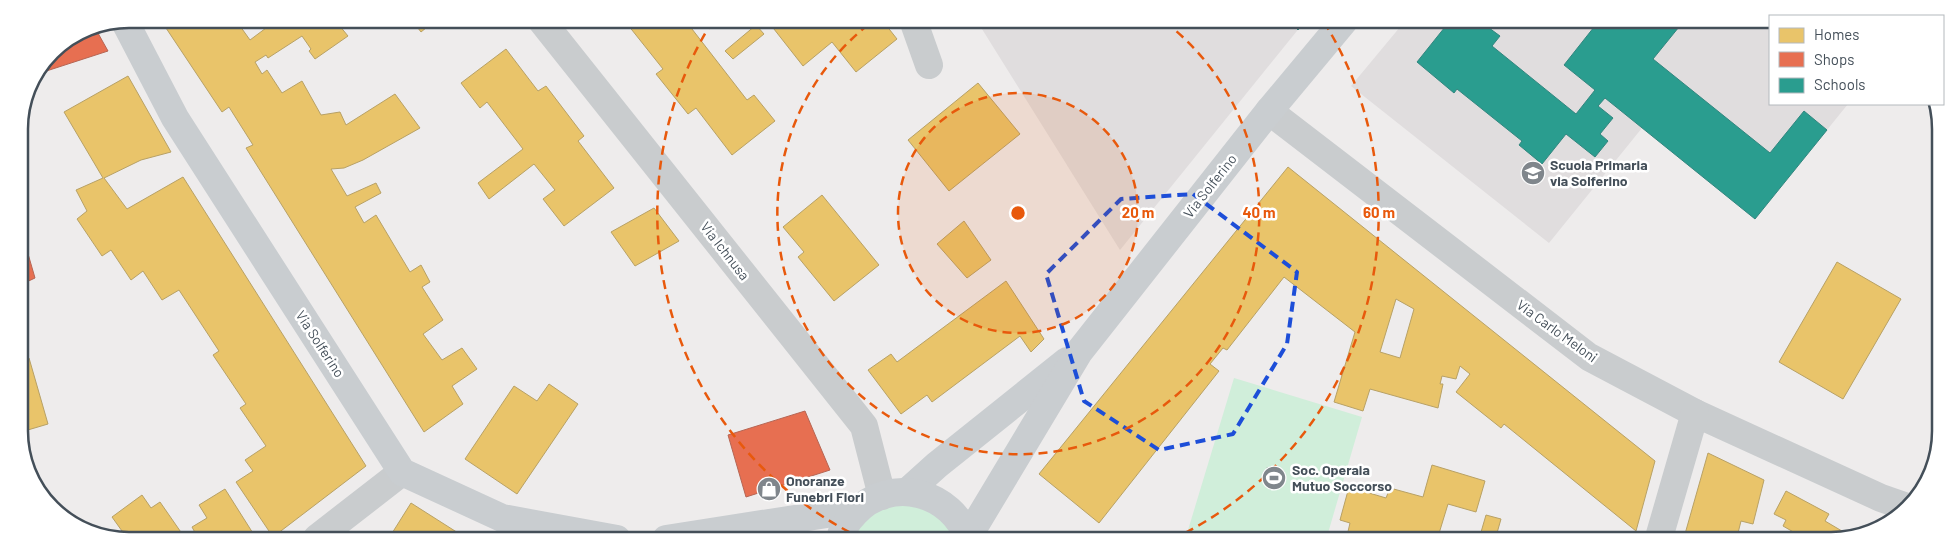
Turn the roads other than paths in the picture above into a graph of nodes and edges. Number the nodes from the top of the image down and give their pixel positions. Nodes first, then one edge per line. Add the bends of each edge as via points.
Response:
1 (128, 28) edge
2 (547, 28) edge
3 (916, 28) edge
4 (1338, 28) edge
5 (929, 65) dead end
6 (1269, 111) junction
7 (1079, 352) junction
8 (1695, 412) junction
9 (402, 472) junction
10 (883, 499) junction
11 (1900, 504) edge
12 (325, 532) edge
13 (579, 532) edge
14 (704, 532) edge
15 (843, 532) edge
16 (965, 532) edge
17 (972, 532) edge
18 (1661, 532) edge

1 - 9 main road, Via Solferino via 175,118
2 - 10 street, Via Ichnusa via 864,426
3 - 5 street
4 - 6 main road, Via Solferino
6 - 7 main road, Via Solferino
6 - 8 street, Via Carlo Meloni via 1589,357
7 - 10 main road, Via Solferino via 937,465
7 - 17 main road, Via Solferino
8 - 11 street, Via Carlo Meloni
8 - 18 street
9 - 12 street
9 - 13 main road via 502,518
10 - 14 main road
10 - 15 main road, Via Solferino via 848,520
10 - 16 main road via 923,494 951,510

